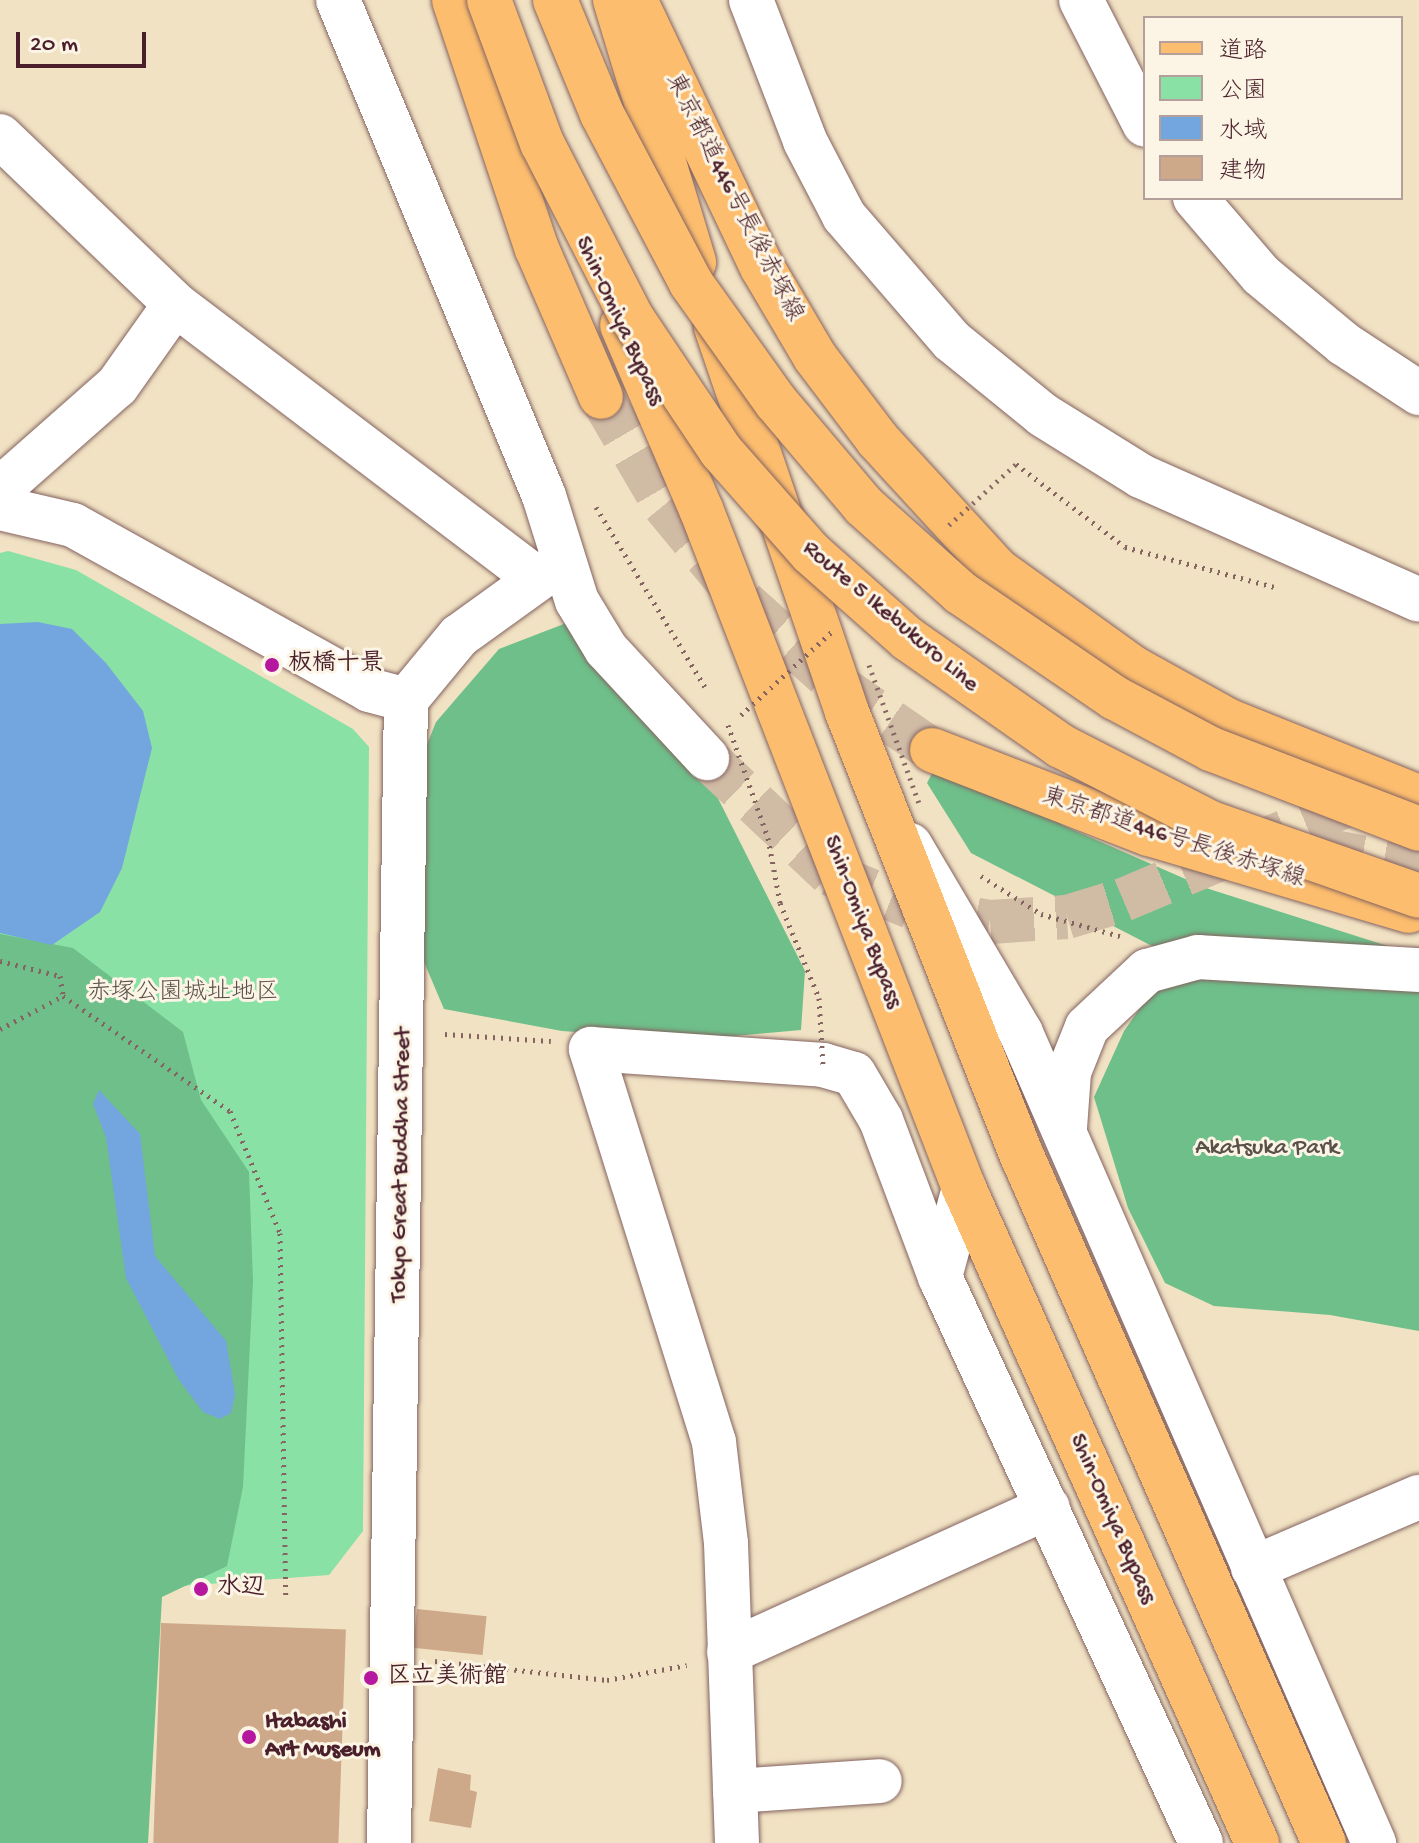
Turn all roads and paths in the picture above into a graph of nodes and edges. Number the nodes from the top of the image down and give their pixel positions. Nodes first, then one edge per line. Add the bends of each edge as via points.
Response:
1 (338, 0) edge
2 (454, 0) edge
3 (468, 0) edge
4 (489, 0) edge
5 (555, 0) edge
6 (615, 0) edge
7 (635, 0) edge
8 (751, 0) edge
9 (1081, 0) edge
10 (1143, 121) edge
11 (0, 136) edge
12 (1197, 200) edge
13 (175, 304) junction
14 (1419, 393) edge
15 (601, 397) tunnel mouth
16 (1016, 464) dead end
17 (0, 489) edge
18 (593, 504) dead end
19 (0, 508) edge
20 (548, 568) junction
21 (1412, 587) edge
22 (1293, 592) dead end
23 (867, 659) dead end
24 (712, 699) dead end
25 (406, 700) junction
26 (720, 712) dead end
27 (932, 750) tunnel mouth
28 (707, 758) tunnel mouth
29 (1419, 797) edge
30 (902, 806) junction
31 (927, 816) dead end
32 (1419, 829) edge
33 (977, 872) dead end
34 (1419, 896) edge
35 (1419, 914) edge
36 (1136, 937) dead end
37 (0, 961) edge
38 (1419, 970) edge
39 (63, 996) junction
40 (0, 1029) edge
41 (439, 1033) dead end
42 (557, 1042) dead end
43 (823, 1065) junction
44 (1065, 1137) junction
45 (964, 1188) junction
46 (940, 1277) junction
47 (1419, 1497) edge
48 (1048, 1507) junction
49 (1253, 1568) junction
50 (286, 1595) dead end
51 (729, 1652) junction
52 (393, 1656) junction
53 (657, 1675) dead end
54 (880, 1781) dead end
55 (735, 1791) junction
56 (389, 1843) edge
57 (737, 1843) edge
58 (1201, 1843) edge
59 (1257, 1843) edge
60 (1324, 1843) edge
61 (1374, 1843) edge

1 - 20 street via 544,496
2 - 15 main road via 537,249
3 - 45 main road, Shin-Omiya Bypass via 689,480
4 - 34 main road, Route 5 Ikebukuro Line, bridge via 542,143 632,318 721,451 811,553 919,647 1061,746 1211,823
5 - 32 main road, bridge via 608,127 691,283 776,402 864,506 961,593 1115,698 1211,749
6 - 30 main road via 664,175
7 - 29 main road, 東京都道446号長後赤塚線 via 762,267 815,357 878,440 997,570 1135,669 1227,720
8 - 21 street via 805,141 844,216 952,341 1043,415 1141,476
9 - 10 street
11 - 13 street
12 - 14 street via 1261,275 1344,344
13 - 17 street via 117,386
13 - 20 street
16 - 22 path via 1125,547
18 - 24 path
19 - 25 street via 73,525 369,690
20 - 25 street via 433,661
20 - 28 street via 606,649
23 - 30 path, bridge
25 - 52 street, Tokyo Great Buddha Street
26 - 43 path, bridge via 768,838 780,903 819,998
27 - 35 main road, 東京都道446号長後赤塚線 via 1149,834
30 - 31 path
30 - 44 street via 990,970
30 - 60 main road via 1023,1158
33 - 36 path via 1041,914
37 - 39 path via 60,976
38 - 44 street via 1198,957 1147,971 1102,1007 1077,1048
39 - 40 path
39 - 50 path via 230,1111 280,1233
41 - 42 path
43 - 46 street via 854,1074 881,1120
43 - 51 street via 591,1049 714,1442
44 - 49 street
45 - 46 street
45 - 59 main road, Shin-Omiya Bypass
46 - 48 street
47 - 49 street
48 - 51 street
48 - 58 street
49 - 61 street
51 - 55 street
52 - 53 path via 607,1680
52 - 56 street, Tokyo Great Buddha Street
54 - 55 street
55 - 57 street

